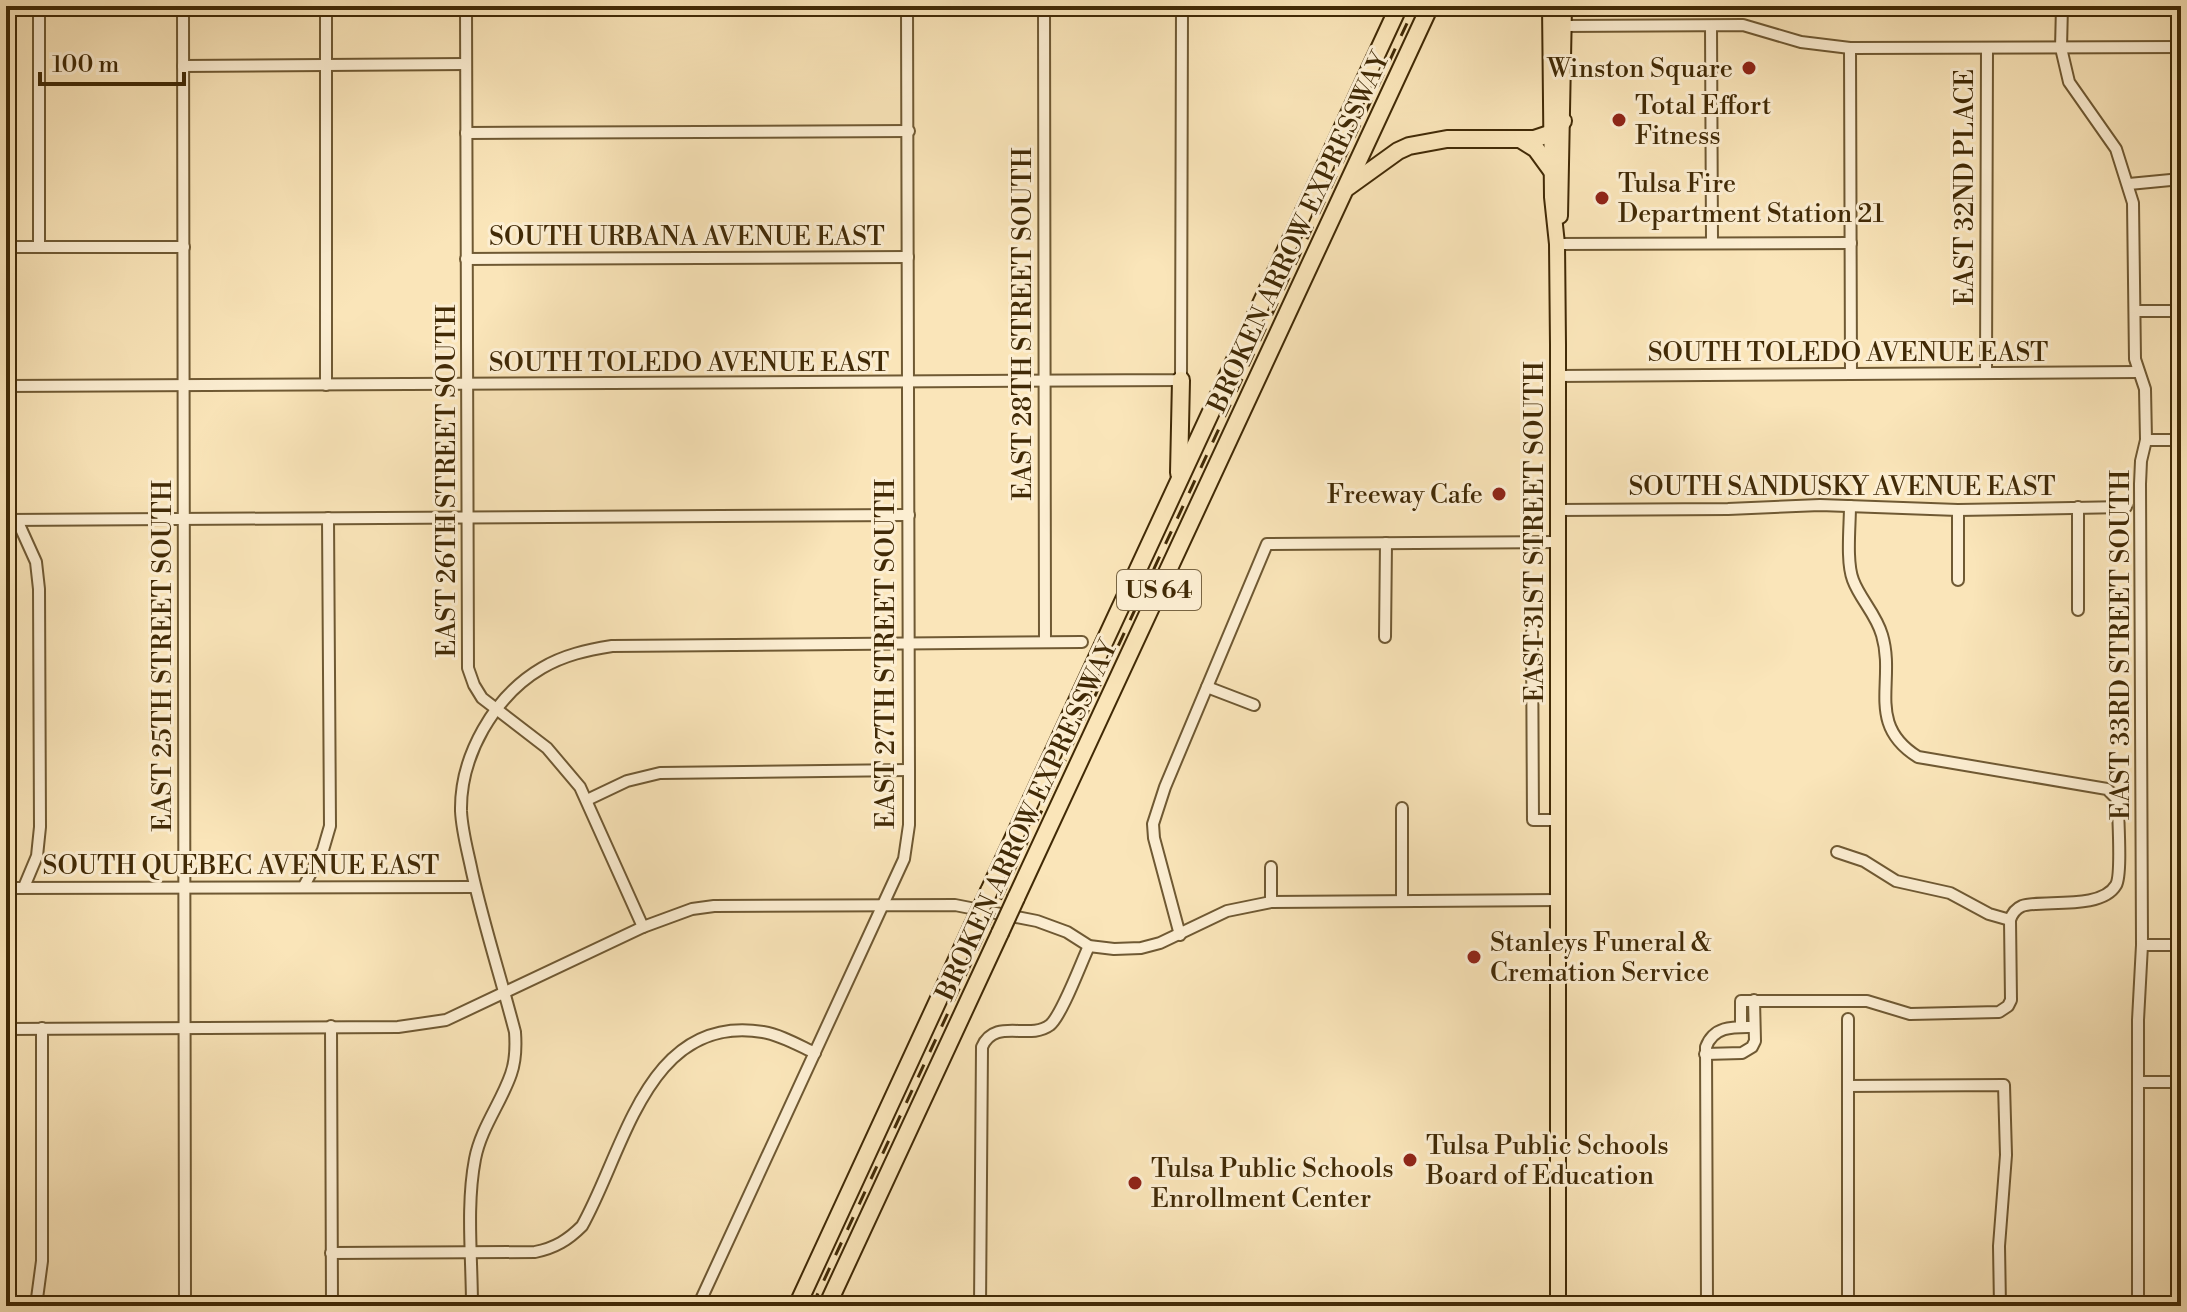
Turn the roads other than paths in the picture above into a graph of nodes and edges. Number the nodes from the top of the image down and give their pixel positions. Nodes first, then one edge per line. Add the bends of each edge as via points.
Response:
1 (39, 6) edge
2 (183, 6) edge
3 (326, 6) edge
4 (466, 6) edge
5 (630, 6) edge
6 (906, 6) edge
7 (1399, 6) edge
8 (1430, 6) edge
9 (1550, 6) edge
10 (1564, 6) edge
11 (2062, 6) edge
12 (1044, 7) edge
13 (1182, 7) edge
14 (1564, 26) junction
15 (1711, 26) junction
16 (2181, 47) edge
17 (1850, 48) junction
18 (2061, 48) junction
19 (1987, 49) junction
20 (466, 64) junction
21 (325, 65) junction
22 (183, 66) junction
23 (1557, 127) junction
24 (909, 131) junction
25 (466, 133) junction
26 (1520, 139) junction
27 (1552, 171) junction
28 (2181, 179) edge
29 (2129, 184) junction
30 (1346, 188) junction
31 (1712, 242) junction
32 (1851, 243) junction
33 (1557, 244) junction
34 (6, 247) edge
35 (39, 247) junction
36 (184, 247) junction
37 (908, 257) junction
38 (466, 259) junction
39 (2135, 311) junction
40 (2181, 311) edge
41 (2138, 372) junction
42 (1986, 373) junction
43 (1851, 374) junction
44 (1558, 376) junction
45 (1044, 380) junction
46 (1181, 380) junction
47 (908, 382) junction
48 (185, 385) junction
49 (326, 385) junction
50 (466, 385) junction
51 (6, 386) edge
52 (2146, 440) junction
53 (2181, 440) edge
54 (1179, 479) junction
55 (1850, 506) junction
56 (2078, 507) junction
57 (2126, 507) dead end
58 (1558, 510) junction
59 (1958, 510) junction
60 (909, 515) junction
61 (467, 517) junction
62 (183, 518) junction
63 (328, 518) junction
64 (11, 520) edge
65 (1557, 542) junction
66 (1386, 543) junction
67 (1958, 580) dead end
68 (2078, 610) dead end
69 (1532, 632) dead end
70 (1385, 637) dead end
71 (1045, 642) junction
72 (1082, 642) dead end
73 (909, 643) junction
74 (1207, 687) junction
75 (1254, 705) dead end
76 (496, 709) junction
77 (909, 770) junction
78 (587, 800) junction
79 (1402, 808) dead end
80 (1558, 820) junction
81 (1837, 852) dead end
82 (1271, 867) dead end
83 (304, 886) junction
84 (24, 887) junction
85 (185, 887) junction
86 (475, 887) junction
87 (6, 888) edge
88 (1558, 900) junction
89 (1402, 901) junction
90 (1271, 902) junction
91 (885, 904) junction
92 (2010, 920) junction
93 (643, 927) junction
94 (1180, 935) junction
95 (2142, 945) junction
96 (2181, 945) edge
97 (1089, 946) junction
98 (505, 993) junction
99 (1754, 1000) junction
100 (1848, 1019) dead end
101 (331, 1026) junction
102 (186, 1027) junction
103 (1741, 1027) junction
104 (1754, 1027) junction
105 (42, 1028) junction
106 (6, 1029) edge
107 (815, 1053) junction
108 (1705, 1054) junction
109 (2138, 1082) junction
110 (2181, 1082) edge
111 (1848, 1086) junction
112 (472, 1252) junction
113 (331, 1253) junction
114 (36, 1306) edge
115 (185, 1306) edge
116 (332, 1306) edge
117 (472, 1306) edge
118 (698, 1306) edge
119 (797, 1306) edge
120 (827, 1306) edge
121 (980, 1306) edge
122 (1558, 1306) edge
123 (1707, 1306) edge
124 (1848, 1306) edge
125 (2000, 1306) edge
126 (2138, 1306) edge

1 - 35 street
2 - 22 street, EAST 25TH STREET SOUTH
3 - 21 street
4 - 5 street
4 - 20 street, EAST 26TH STREET SOUTH
6 - 12 street
6 - 24 street, EAST 27TH STREET SOUTH
7 - 54 highway, BROKEN ARROW EXPRESSWAY / US 64
8 - 30 highway, BROKEN ARROW EXPRESSWAY / US 64
9 - 23 main road, EAST 31ST STREET SOUTH
10 - 14 main road, EAST 31ST STREET SOUTH
11 - 18 street, EAST 33RD STREET SOUTH
12 - 13 street
12 - 45 street, EAST 28TH STREET SOUTH
13 - 46 street
14 - 15 street
14 - 23 main road, EAST 31ST STREET SOUTH
15 - 17 street via 1743,25 1801,42
15 - 31 street
16 - 18 street
17 - 19 street
17 - 32 street
18 - 19 street
18 - 29 street, EAST 33RD STREET SOUTH via 2073,91 2116,149
19 - 42 street, EAST 32ND PLACE
20 - 21 street
20 - 25 street, EAST 26TH STREET SOUTH
21 - 22 street
21 - 49 street
22 - 36 street, EAST 25TH STREET SOUTH
23 - 26 highway via 1542,137
23 - 27 main road, EAST 31ST STREET SOUTH
23 - 33 main road, EAST 31ST STREET SOUTH via 1562,197
24 - 25 street
24 - 37 street, EAST 27TH STREET SOUTH
25 - 38 street, EAST 26TH STREET SOUTH
26 - 27 highway via 1533,146
26 - 30 highway via 1422,143 1398,151
27 - 33 main road, EAST 31ST STREET SOUTH
28 - 29 street
29 - 39 street, EAST 33RD STREET SOUTH
30 - 120 highway, BROKEN ARROW EXPRESSWAY / US 64, bridge
31 - 32 street
31 - 33 street
32 - 43 street
33 - 44 main road, EAST 31ST STREET SOUTH
34 - 35 street
35 - 36 street
36 - 48 street, EAST 25TH STREET SOUTH
37 - 38 street, SOUTH URBANA AVENUE EAST
37 - 47 street, EAST 27TH STREET SOUTH
38 - 50 street, EAST 26TH STREET SOUTH
39 - 40 street
39 - 41 street, EAST 33RD STREET SOUTH
41 - 42 street, SOUTH TOLEDO AVENUE EAST
41 - 52 street, EAST 33RD STREET SOUTH via 2145,389
42 - 43 street, SOUTH TOLEDO AVENUE EAST
43 - 44 street, SOUTH TOLEDO AVENUE EAST
44 - 58 main road, EAST 31ST STREET SOUTH
45 - 46 street, SOUTH TOLEDO AVENUE EAST
45 - 47 street, SOUTH TOLEDO AVENUE EAST
45 - 71 street, EAST 28TH STREET SOUTH
46 - 54 highway
47 - 50 street, SOUTH TOLEDO AVENUE EAST
47 - 60 street, EAST 27TH STREET SOUTH
48 - 49 street, SOUTH TOLEDO AVENUE EAST
48 - 51 street, SOUTH TOLEDO AVENUE EAST
48 - 62 street, EAST 25TH STREET SOUTH
49 - 50 street, SOUTH TOLEDO AVENUE EAST
50 - 61 street, EAST 26TH STREET SOUTH
52 - 53 street
52 - 95 street, EAST 33RD STREET SOUTH via 2140,484
54 - 119 highway, BROKEN ARROW EXPRESSWAY / US 64, bridge
55 - 58 street, SOUTH SANDUSKY AVENUE EAST
55 - 59 street, SOUTH SANDUSKY AVENUE EAST
55 - 92 street via 1853,579 1885,647 1885,706 1897,741 1918,757 2107,789 2116,798 2116,886 2075,903 2022,906
56 - 57 street, SOUTH SANDUSKY AVENUE EAST
56 - 59 street, SOUTH SANDUSKY AVENUE EAST
56 - 68 street
58 - 65 main road, EAST 31ST STREET SOUTH
59 - 67 street
60 - 61 street
60 - 73 street, EAST 27TH STREET SOUTH
61 - 63 street
61 - 76 street, EAST 26TH STREET SOUTH via 468,668 482,698
62 - 63 street
62 - 64 street
62 - 85 street, EAST 25TH STREET SOUTH
63 - 83 street via 330,826
64 - 84 street via 36,562 39,589 40,827 37,856
65 - 66 street
65 - 80 main road, EAST 31ST STREET SOUTH
66 - 70 street
66 - 74 street via 1267,544
69 - 80 street, EAST 31ST STREET SOUTH via 1533,820
71 - 72 street
71 - 73 street
73 - 76 street via 612,646 540,669
73 - 77 street, EAST 27TH STREET SOUTH
74 - 75 street
74 - 94 street via 1153,824
76 - 78 street, EAST 26TH STREET SOUTH via 560,760
76 - 86 street via 472,752 463,793 461,811
77 - 78 street via 660,773
77 - 91 street, EAST 27TH STREET SOUTH via 904,859
78 - 93 street, EAST 26TH STREET SOUTH
79 - 89 street
80 - 88 main road, EAST 31ST STREET SOUTH
81 - 92 street via 1896,881 1950,893
82 - 90 street
83 - 85 street, SOUTH QUEBEC AVENUE EAST
83 - 86 street, SOUTH QUEBEC AVENUE EAST
84 - 85 street, SOUTH QUEBEC AVENUE EAST
84 - 87 street, SOUTH QUEBEC AVENUE EAST
85 - 102 street, EAST 25TH STREET SOUTH
86 - 98 street
88 - 89 street
88 - 122 main road, EAST 31ST STREET SOUTH
89 - 90 street
90 - 94 street via 1227,911
91 - 93 street via 714,906
91 - 97 street via 955,905 1037,921
91 - 107 street, EAST 27TH STREET SOUTH
92 - 99 street via 2012,994 1999,1012 1910,1014 1867,1001
93 - 98 street
94 - 97 street via 1141,948
95 - 96 street
95 - 109 street, EAST 33RD STREET SOUTH
97 - 121 street via 1049,1026 1001,1031 982,1047
98 - 101 street via 425,1025
98 - 112 street via 516,1054 475,1159
99 - 103 street via 1741,1001
99 - 104 street
100 - 111 street
101 - 102 street
101 - 113 street
102 - 105 street
102 - 115 street, EAST 25TH STREET SOUTH
103 - 104 street
103 - 108 street via 1714,1034
104 - 108 street via 1755,1041 1748,1051
105 - 106 street
105 - 114 street via 42,1261
107 - 112 street via 779,1036 745,1031 714,1035 680,1050 653,1079 575,1233 546,1250
107 - 118 street, EAST 27TH STREET SOUTH
108 - 123 street
109 - 110 street
109 - 126 street, EAST 33RD STREET SOUTH
111 - 124 street
111 - 125 street via 2004,1085
112 - 113 street
112 - 117 street
113 - 116 street

